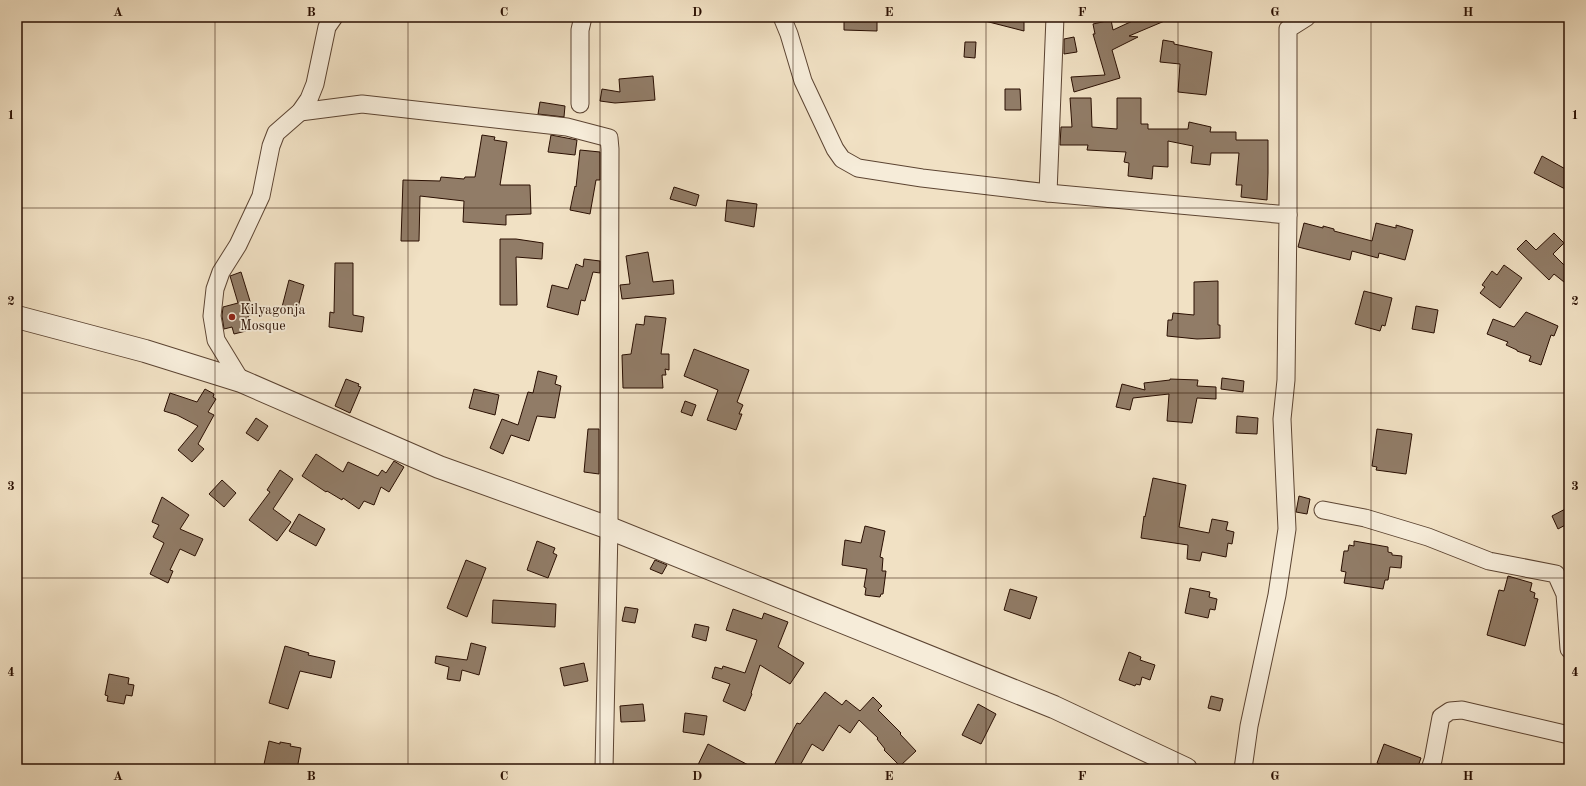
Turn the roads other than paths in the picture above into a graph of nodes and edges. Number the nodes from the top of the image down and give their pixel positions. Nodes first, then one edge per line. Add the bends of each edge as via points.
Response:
1 (334, 17) edge
2 (583, 17) edge
3 (782, 17) edge
4 (1055, 17) edge
5 (1307, 17) edge
6 (580, 104) dead end
7 (300, 112) junction
8 (1048, 194) junction
9 (1288, 215) junction
10 (17, 317) edge
11 (241, 381) junction
12 (1323, 510) dead end
13 (609, 528) junction
14 (1569, 650) edge
15 (1569, 735) edge
16 (604, 769) edge
17 (1186, 769) edge
18 (1243, 769) edge
19 (1430, 769) edge

1 - 7 street via 327,27 315,84
2 - 6 street via 580,30
3 - 8 street via 803,81 842,159 858,168
4 - 8 street
5 - 9 street via 1288,29
7 - 11 street via 276,133 261,196 215,289 212,316 216,340
7 - 13 street via 362,104 568,126 609,138
8 - 9 street
9 - 18 street via 1286,380 1282,419 1287,529 1277,595 1249,726
10 - 11 street via 145,351
11 - 13 street via 439,467
12 - 14 street via 1365,518 1428,536 1489,561 1556,574 1565,594
13 - 16 street
13 - 17 street via 1054,707
15 - 19 street via 1462,710 1450,711 1441,717

